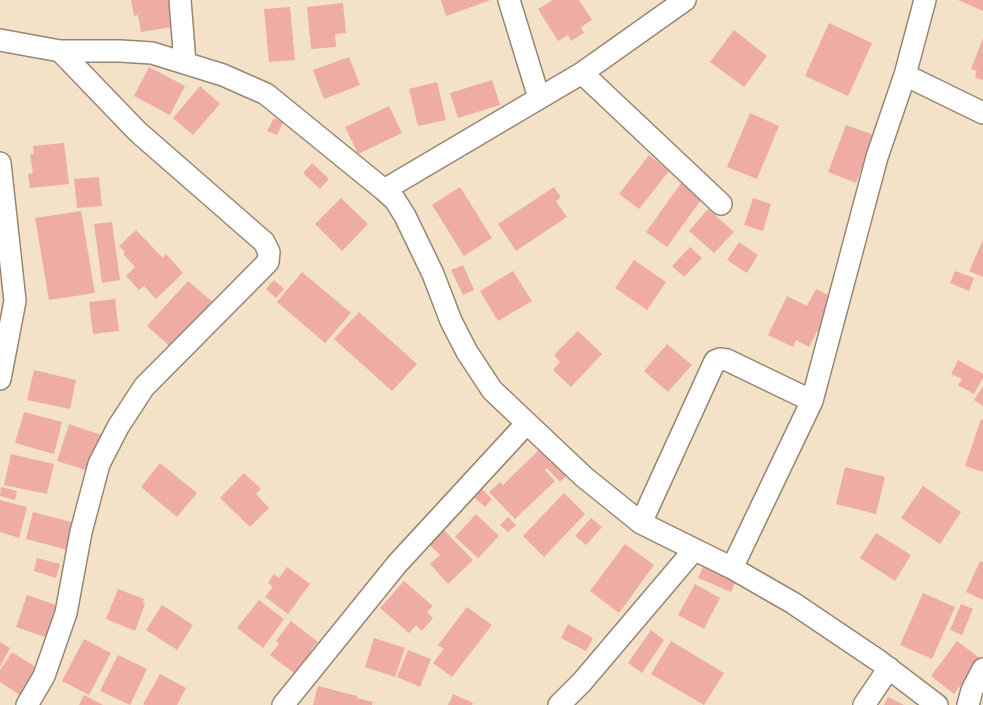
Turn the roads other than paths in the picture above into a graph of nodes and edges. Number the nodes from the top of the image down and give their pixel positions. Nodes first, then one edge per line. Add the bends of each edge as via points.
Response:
1 (180, 0) edge
2 (509, 0) edge
3 (685, 0) edge
4 (925, 0) edge
5 (0, 40) edge
6 (60, 51) junction
7 (185, 63) junction
8 (582, 73) junction
9 (905, 75) junction
10 (539, 98) junction
11 (983, 113) edge
12 (0, 163) edge
13 (384, 190) junction
14 (721, 204) dead end
15 (0, 379) edge
16 (812, 401) junction
17 (527, 422) junction
18 (641, 523) junction
19 (694, 550) junction
20 (732, 568) junction
21 (889, 668) junction
22 (983, 669) edge
23 (27, 705) edge
24 (283, 705) edge
25 (559, 705) edge
26 (864, 705) edge
27 (937, 705) edge
28 (968, 705) edge

1 - 7 street
2 - 10 street
3 - 8 street
4 - 9 street
5 - 6 street
6 - 7 street via 152,53
6 - 23 street via 138,132 264,242 269,252 268,262 144,387 118,427 100,464 81,532 66,613 44,676
7 - 13 street via 266,94
8 - 10 street
8 - 14 street
9 - 11 street
9 - 16 street via 877,157
10 - 13 street
12 - 15 street via 15,301
13 - 17 street via 405,216 467,352 492,390
16 - 18 street via 727,360 715,361
16 - 20 street
17 - 18 street via 584,477
17 - 24 street via 396,564
18 - 19 street
19 - 20 street
19 - 25 street
20 - 21 street via 793,603
21 - 26 street
21 - 27 street
22 - 28 street

